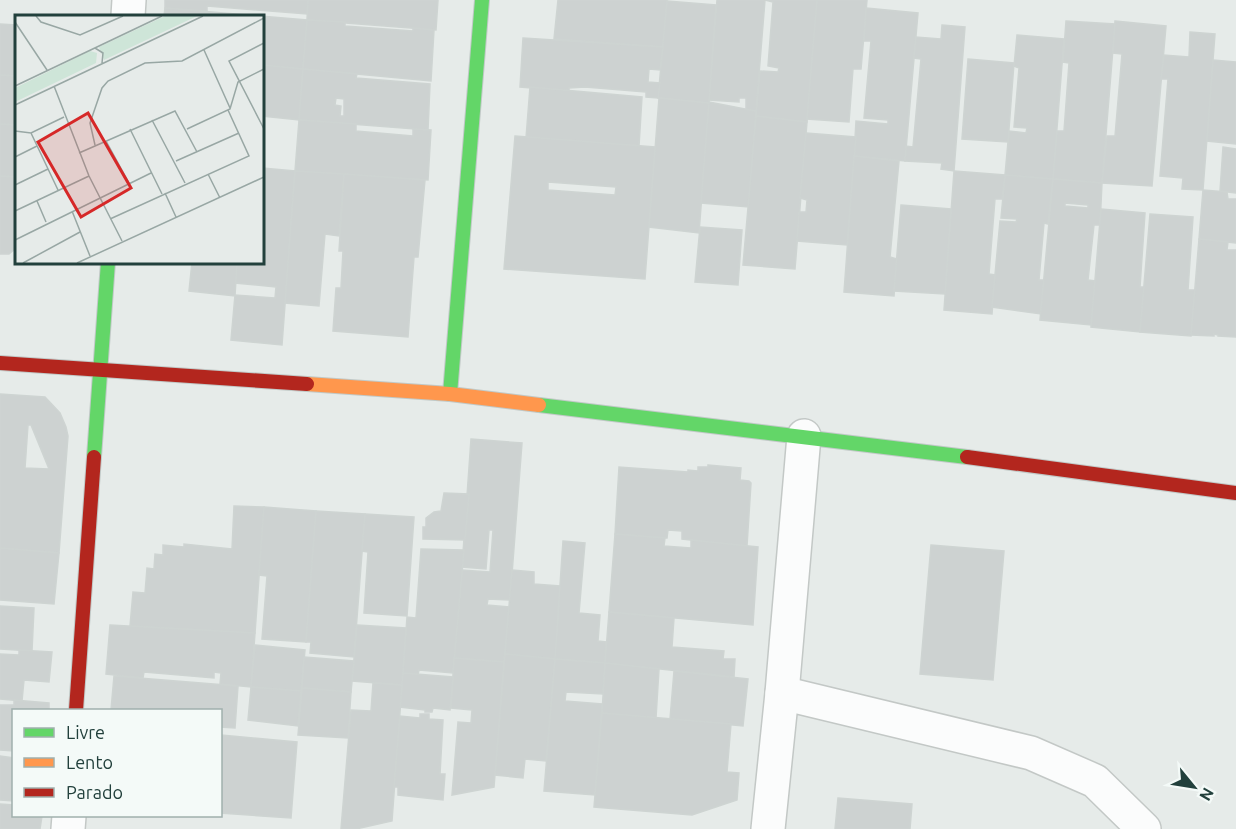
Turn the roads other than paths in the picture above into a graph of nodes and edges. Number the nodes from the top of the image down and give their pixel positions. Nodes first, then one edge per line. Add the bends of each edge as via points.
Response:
1 (129, 0) edge
2 (482, 0) edge
3 (128, 15) edge
4 (108, 264) edge
5 (0, 363) edge
6 (99, 369) junction
7 (450, 394) junction
8 (804, 436) junction
9 (1236, 493) edge
10 (782, 693) junction
11 (76, 709) edge
12 (768, 829) edge
13 (1144, 829) edge

1 - 3 street
2 - 7 street
4 - 6 street
5 - 6 street
6 - 7 street
6 - 11 street
7 - 8 street
8 - 9 street
8 - 10 street
10 - 12 street
10 - 13 street via 1031,753 1095,781

